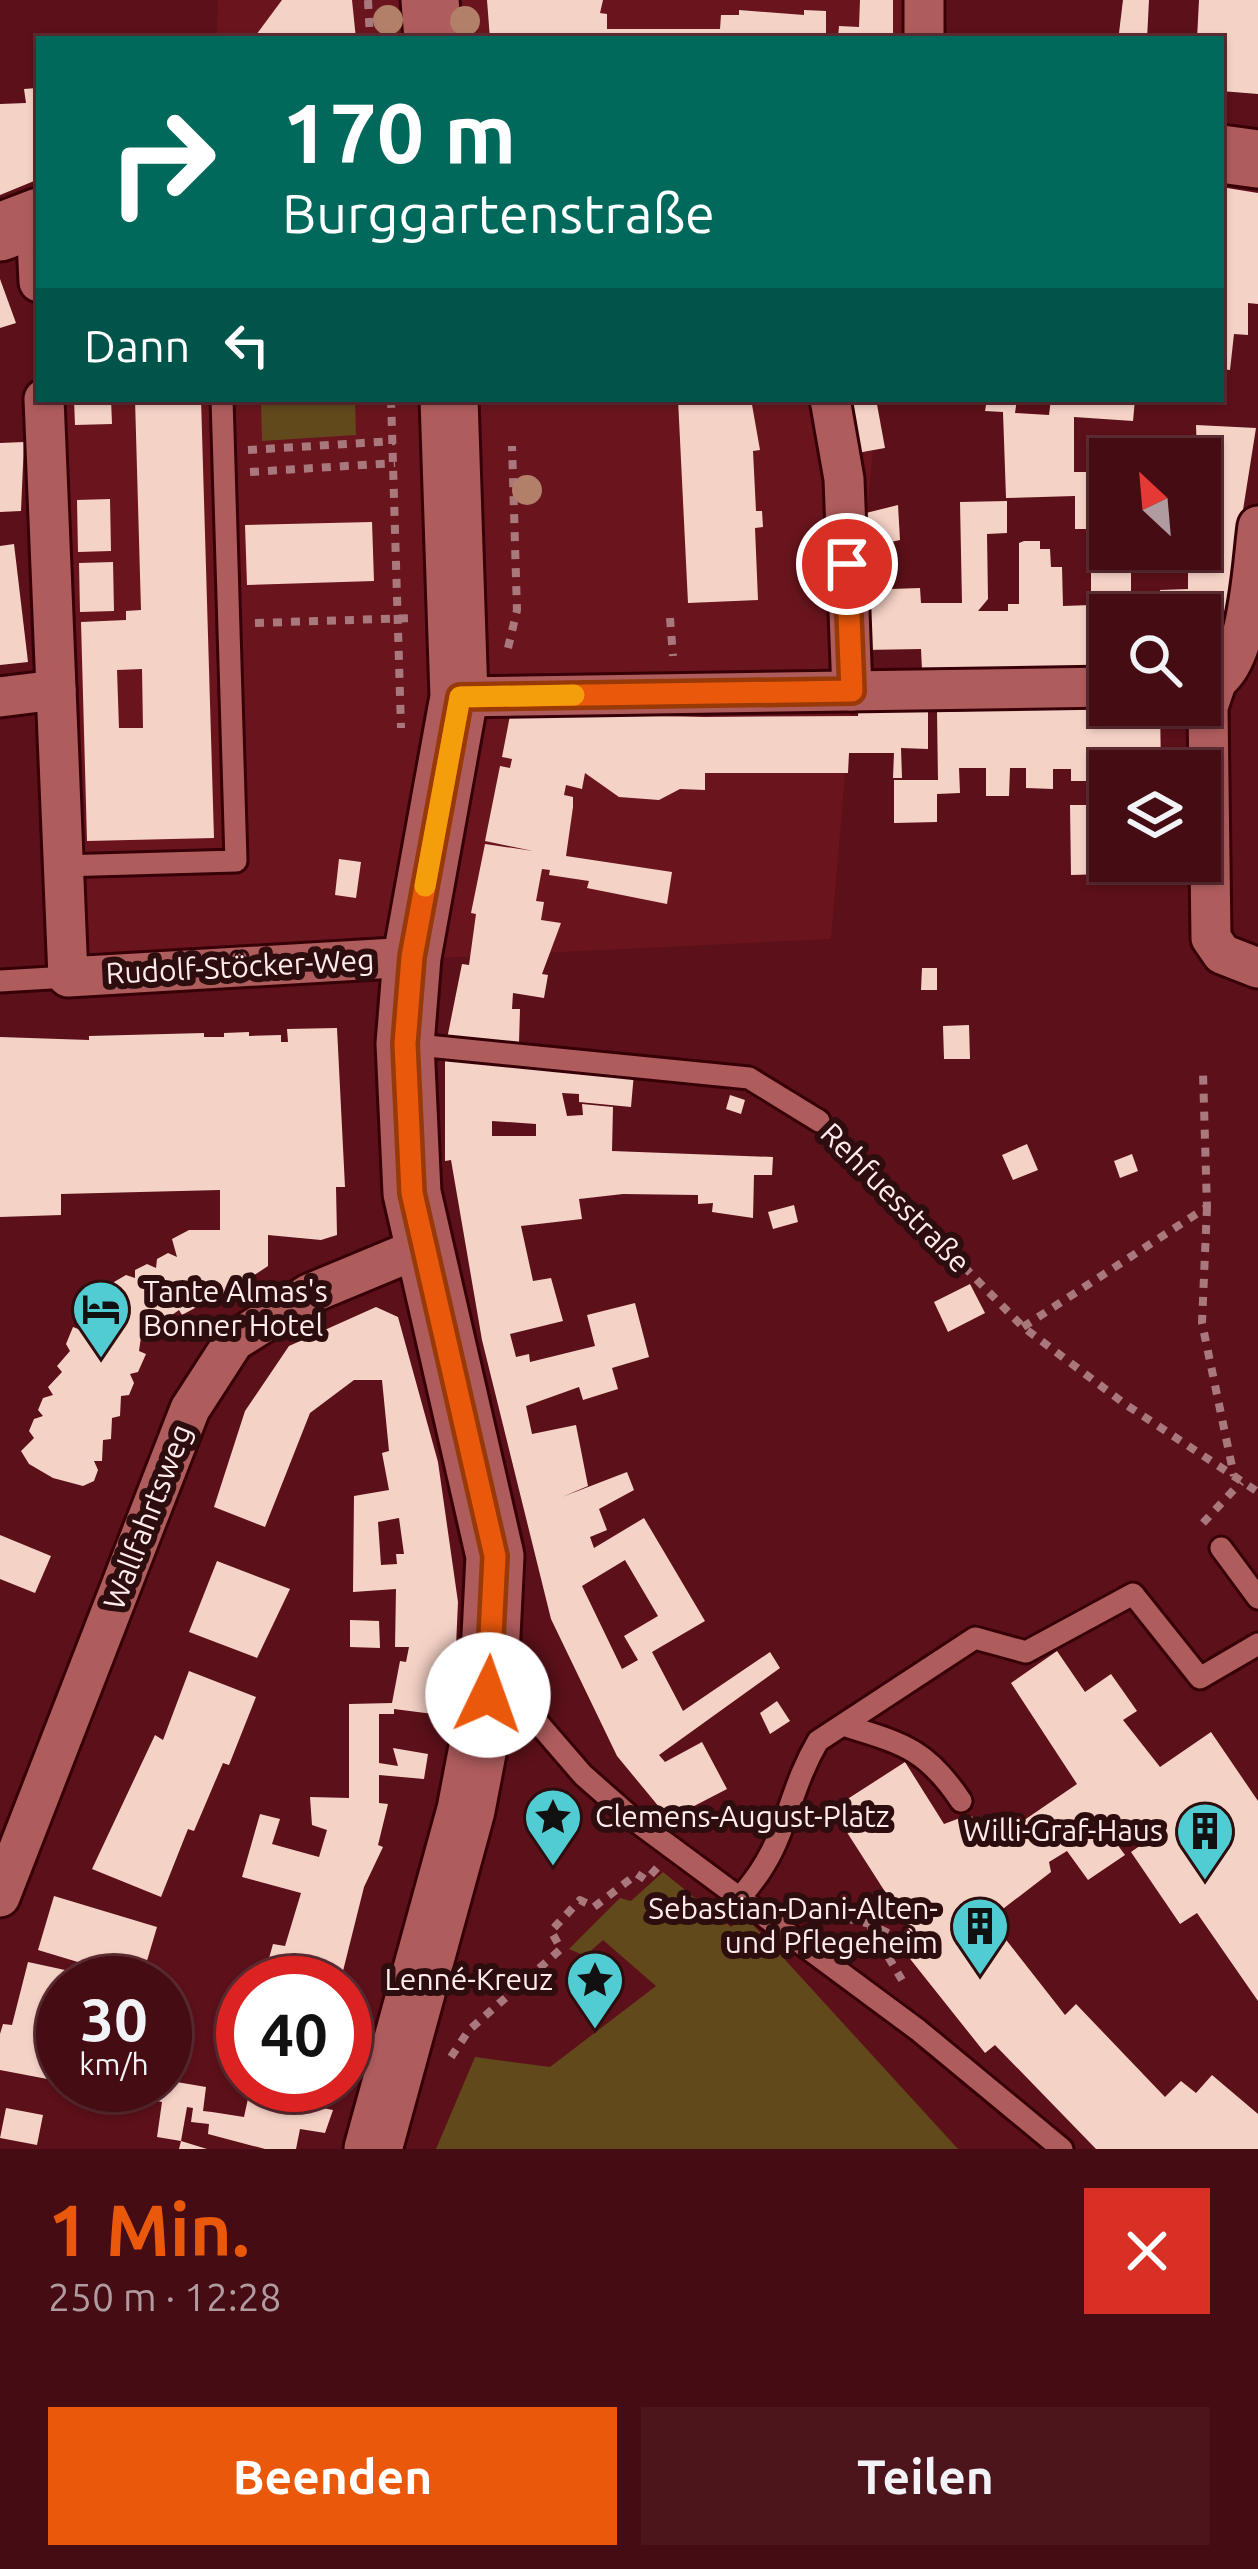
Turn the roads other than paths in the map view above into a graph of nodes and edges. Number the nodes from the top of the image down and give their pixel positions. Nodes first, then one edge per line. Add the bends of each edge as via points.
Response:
1 (430, 0) edge
2 (925, 0) edge
3 (433, 36) edge
4 (924, 36) edge
5 (1224, 154) edge
6 (1258, 159) edge
7 (25, 222) edge
8 (36, 270) edge
9 (44, 402) edge
10 (222, 402) edge
11 (449, 402) edge
12 (831, 402) edge
13 (1258, 526) edge
14 (1221, 680) edge
15 (1089, 687) edge
16 (56, 690) junction
17 (852, 691) junction
18 (460, 697) junction
19 (0, 698) edge
20 (1208, 726) edge
21 (60, 866) junction
22 (412, 957) junction
23 (1258, 968) edge
24 (68, 977) junction
25 (0, 981) edge
26 (405, 1044) junction
27 (819, 1121) road end
28 (422, 1247) junction
29 (1221, 1549) road end
30 (1258, 1598) edge
31 (1258, 1644) edge
32 (488, 1695) junction
33 (843, 1724) junction
34 (961, 1801) dead end
35 (741, 1896) junction
36 (0, 1897) edge
37 (378, 2133) edge
38 (1062, 2149) edge

1 - 3 street
2 - 4 street
5 - 6 street
7 - 8 street
9 - 16 street, Rudolf-Stöcker-Weg
10 - 21 lane via 236,861
11 - 18 street
12 - 17 street via 844,479
13 - 14 street via 1239,652
15 - 17 street
16 - 19 street
16 - 21 street, Rudolf-Stöcker-Weg
17 - 18 street
18 - 22 street
20 - 23 street via 1211,938 1222,955
21 - 24 street, Rudolf-Stöcker-Weg
22 - 24 street, Rudolf-Stöcker-Weg
22 - 26 street
24 - 25 lane, Rudolf-Stöcker-Weg
26 - 27 lane, Rehfuesstraße via 749,1078
26 - 28 street
28 - 32 street via 495,1556
28 - 36 street, Wallfahrtsweg via 309,1294 234,1341 190,1409
29 - 30 lane
31 - 33 lane via 1200,1678 1133,1594 1026,1652 976,1638
32 - 35 lane via 526,1709 584,1775
32 - 37 street via 458,1843
33 - 34 lane via 915,1748
33 - 35 lane via 818,1741 769,1866
35 - 38 lane

